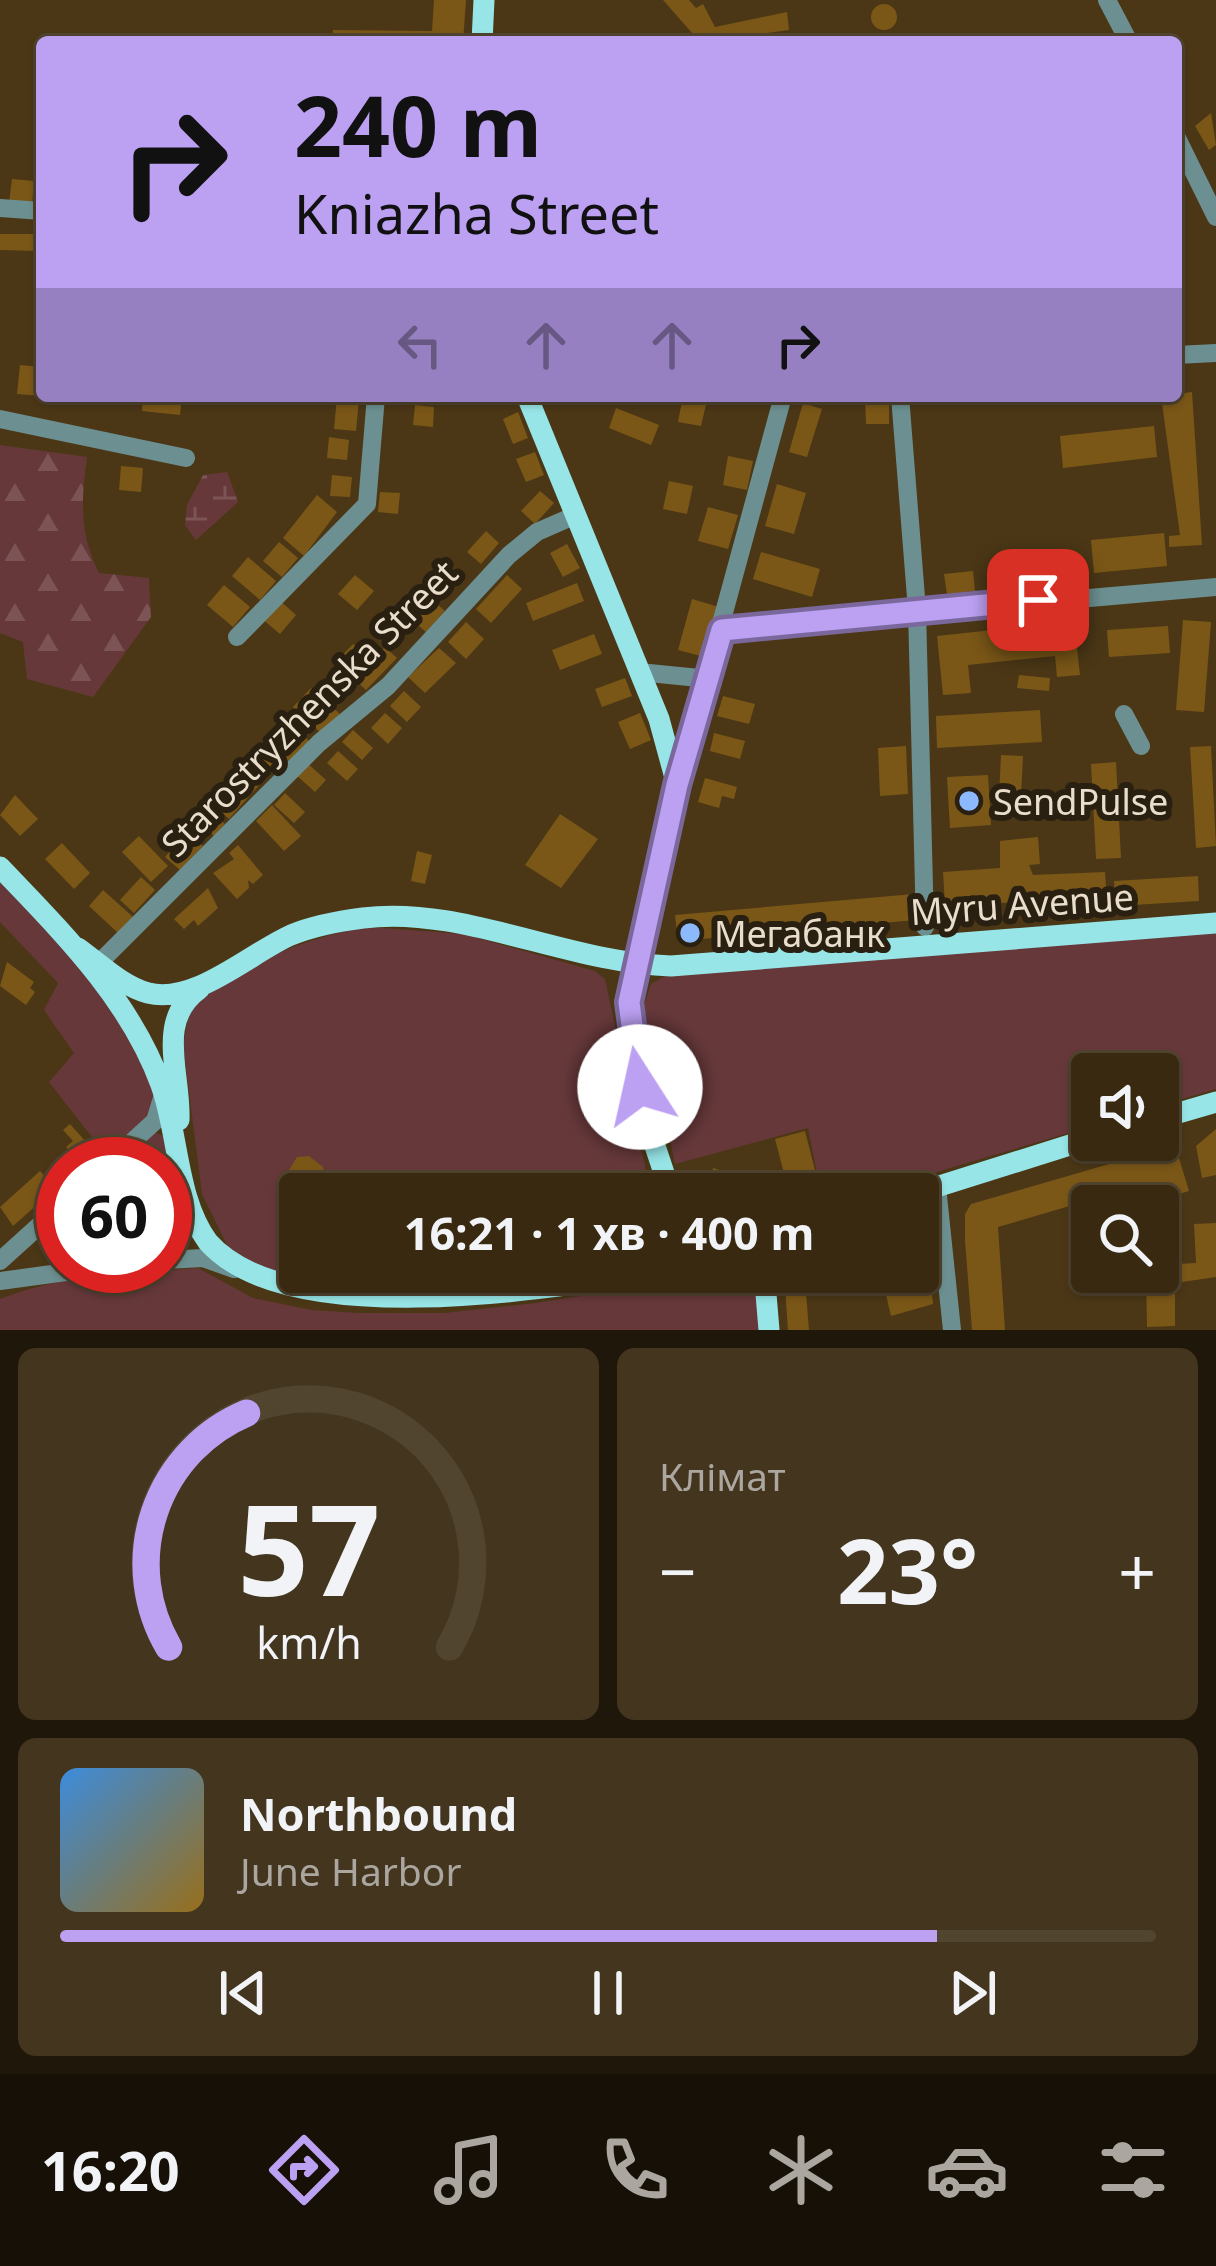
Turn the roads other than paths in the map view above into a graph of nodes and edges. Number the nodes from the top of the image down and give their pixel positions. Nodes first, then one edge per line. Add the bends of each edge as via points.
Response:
1 (484, 0) edge
2 (1107, 0) edge
3 (482, 36) edge
4 (1126, 36) edge
5 (1182, 148) edge
6 (0, 208) edge
7 (36, 211) edge
8 (1216, 217) edge
9 (1216, 353) edge
10 (1182, 356) edge
11 (376, 402) edge
12 (529, 402) edge
13 (781, 402) edge
14 (900, 402) edge
15 (0, 419) edge
16 (185, 458) dead end
17 (576, 515) junction
18 (1216, 587) edge
19 (916, 610) junction
20 (722, 630) junction
21 (237, 637) dead end
22 (639, 672) junction
23 (709, 679) junction
24 (1124, 714) dead end
25 (1141, 746) dead end
26 (677, 785) junction
27 (0, 867) edge
28 (1216, 923) edge
29 (926, 927) dead end
30 (78, 948) junction
31 (99, 963) junction
32 (637, 965) junction
33 (230, 968) junction
34 (172, 1025) junction
35 (163, 1090) junction
36 (1216, 1102) edge
37 (1179, 1113) edge
38 (138, 1137) edge
39 (175, 1137) edge
40 (177, 1137) edge
41 (1071, 1145) edge
42 (662, 1173) edge
43 (939, 1186) edge
44 (192, 1199) edge
45 (939, 1206) edge
46 (36, 1229) edge
47 (192, 1259) edge
48 (0, 1262) edge
49 (234, 1269) junction
50 (36, 1276) edge
51 (0, 1281) edge
52 (279, 1290) edge
53 (285, 1293) edge
54 (502, 1293) edge
55 (765, 1293) edge
56 (769, 1330) edge
57 (952, 1330) edge

1 - 3 main road
2 - 4 street
5 - 8 street
6 - 7 street
9 - 10 street
11 - 21 street via 367,504
12 - 17 main road
13 - 20 street
14 - 19 street
15 - 16 street
17 - 22 main road
17 - 31 street, Starostryzhenska Street via 509,555 388,686 319,743
18 - 19 street
19 - 20 street
19 - 29 street
20 - 23 street
22 - 23 street
22 - 26 main road
23 - 26 street
24 - 25 street
26 - 32 main road
27 - 30 main road, Myru Avenue
28 - 32 main road, Myru Avenue
30 - 31 main road, Myru Avenue
30 - 35 main road, Myru Avenue via 143,1043
31 - 33 main road, Myru Avenue via 160,995
32 - 33 main road, Myru Avenue via 401,915 305,930
32 - 42 main road via 632,1049
33 - 34 main road via 185,999
34 - 35 main road
34 - 40 main road
35 - 38 street via 155,1121
35 - 39 main road, Myru Avenue
36 - 37 main road
41 - 43 main road
44 - 49 main road, Myru Avenue via 200,1228
45 - 57 street
46 - 48 street
47 - 49 street
49 - 52 main road, Myru Avenue
50 - 51 street
53 - 54 main road, Myru Avenue via 385,1302
55 - 56 main road

